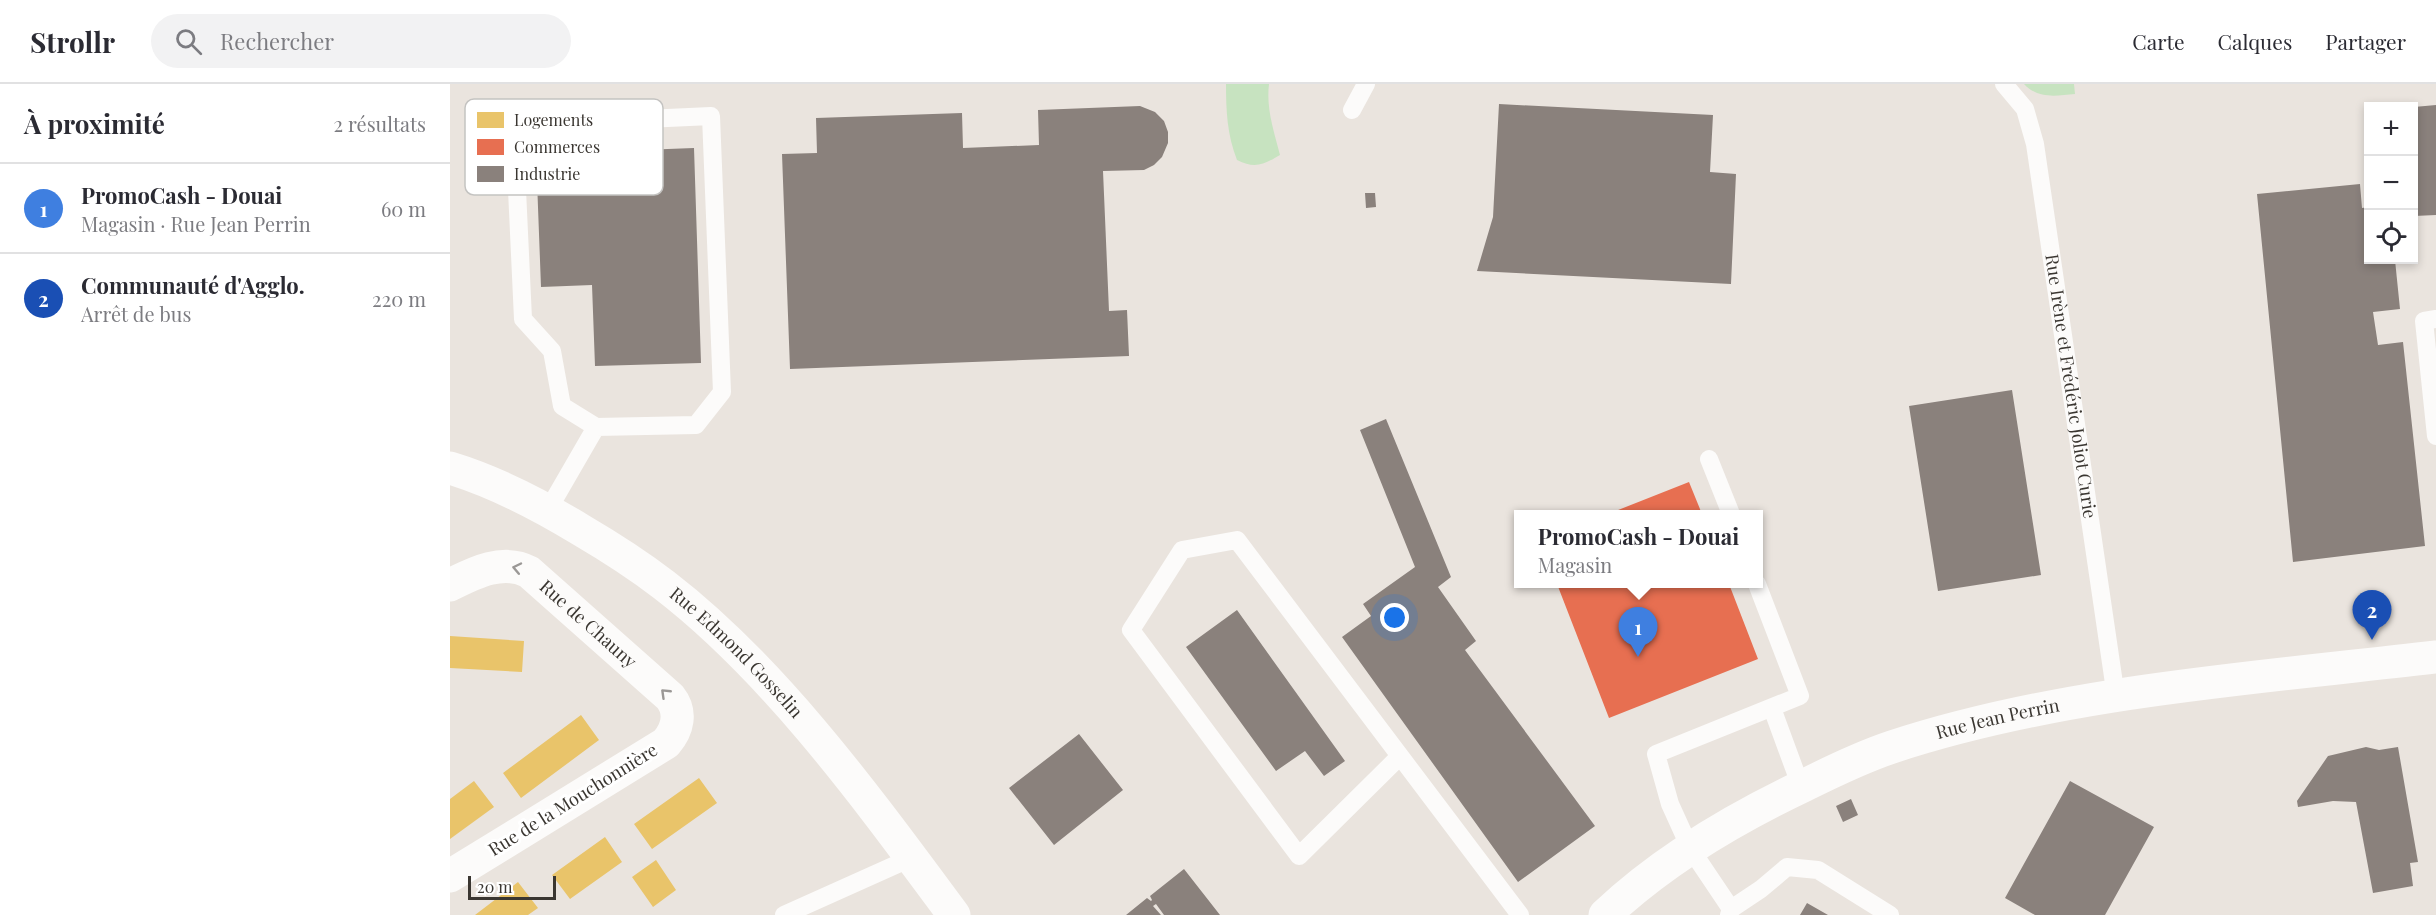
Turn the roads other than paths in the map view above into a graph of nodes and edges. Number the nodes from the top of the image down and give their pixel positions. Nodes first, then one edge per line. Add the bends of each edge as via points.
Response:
1 (1366, 84) edge
2 (2004, 84) edge
3 (1352, 110) dead end
4 (663, 118) edge
5 (517, 195) edge
6 (2436, 319) edge
7 (596, 427) junction
8 (2436, 436) edge
9 (1709, 459) dead end
10 (450, 468) edge
11 (548, 510) junction
12 (1729, 510) edge
13 (450, 585) edge
14 (1759, 588) edge
15 (2436, 657) edge
16 (2116, 697) junction
17 (1772, 708) junction
18 (666, 743) joint
19 (1400, 756) junction
20 (1801, 786) junction
21 (1690, 848) junction
22 (911, 858) junction
23 (450, 876) edge
24 (1730, 912) edge
25 (784, 915) edge
26 (954, 915) edge
27 (1520, 915) edge
28 (1605, 915) edge
29 (1890, 915) edge

1 - 3 lane
2 - 16 lane, Rue Irène et Frédéric Joliot Curie via 2025,109 2035,144
4 - 7 lane via 711,116 722,392 696,425
5 - 7 lane via 523,319 552,351 562,406
6 - 8 lane via 2424,321
7 - 11 lane
9 - 12 lane
10 - 11 street, Rue Edmond Gosselin
11 - 22 street, Rue Edmond Gosselin via 664,585 734,647 791,706
18 -> 13 street, Rue de Chauny via 676,728 674,702 529,572 520,567 501,566
14 - 17 lane via 1800,696
15 - 16 street, Rue Jean Perrin
16 - 20 street, Rue Jean Perrin via 1940,732 1891,747
17 - 20 lane
17 - 21 lane via 1656,754 1670,804
18 - 23 street, Rue de la Mouchonnière
19 - 19 lane via 1237,540 1182,550 1131,630 1299,856
19 - 27 lane
20 - 21 street, Rue Jean Perrin
21 - 24 lane
21 - 28 street, Rue Jean Perrin
22 - 25 lane
22 - 26 street, Rue Edmond Gosselin
24 - 29 lane via 1787,867 1818,870

